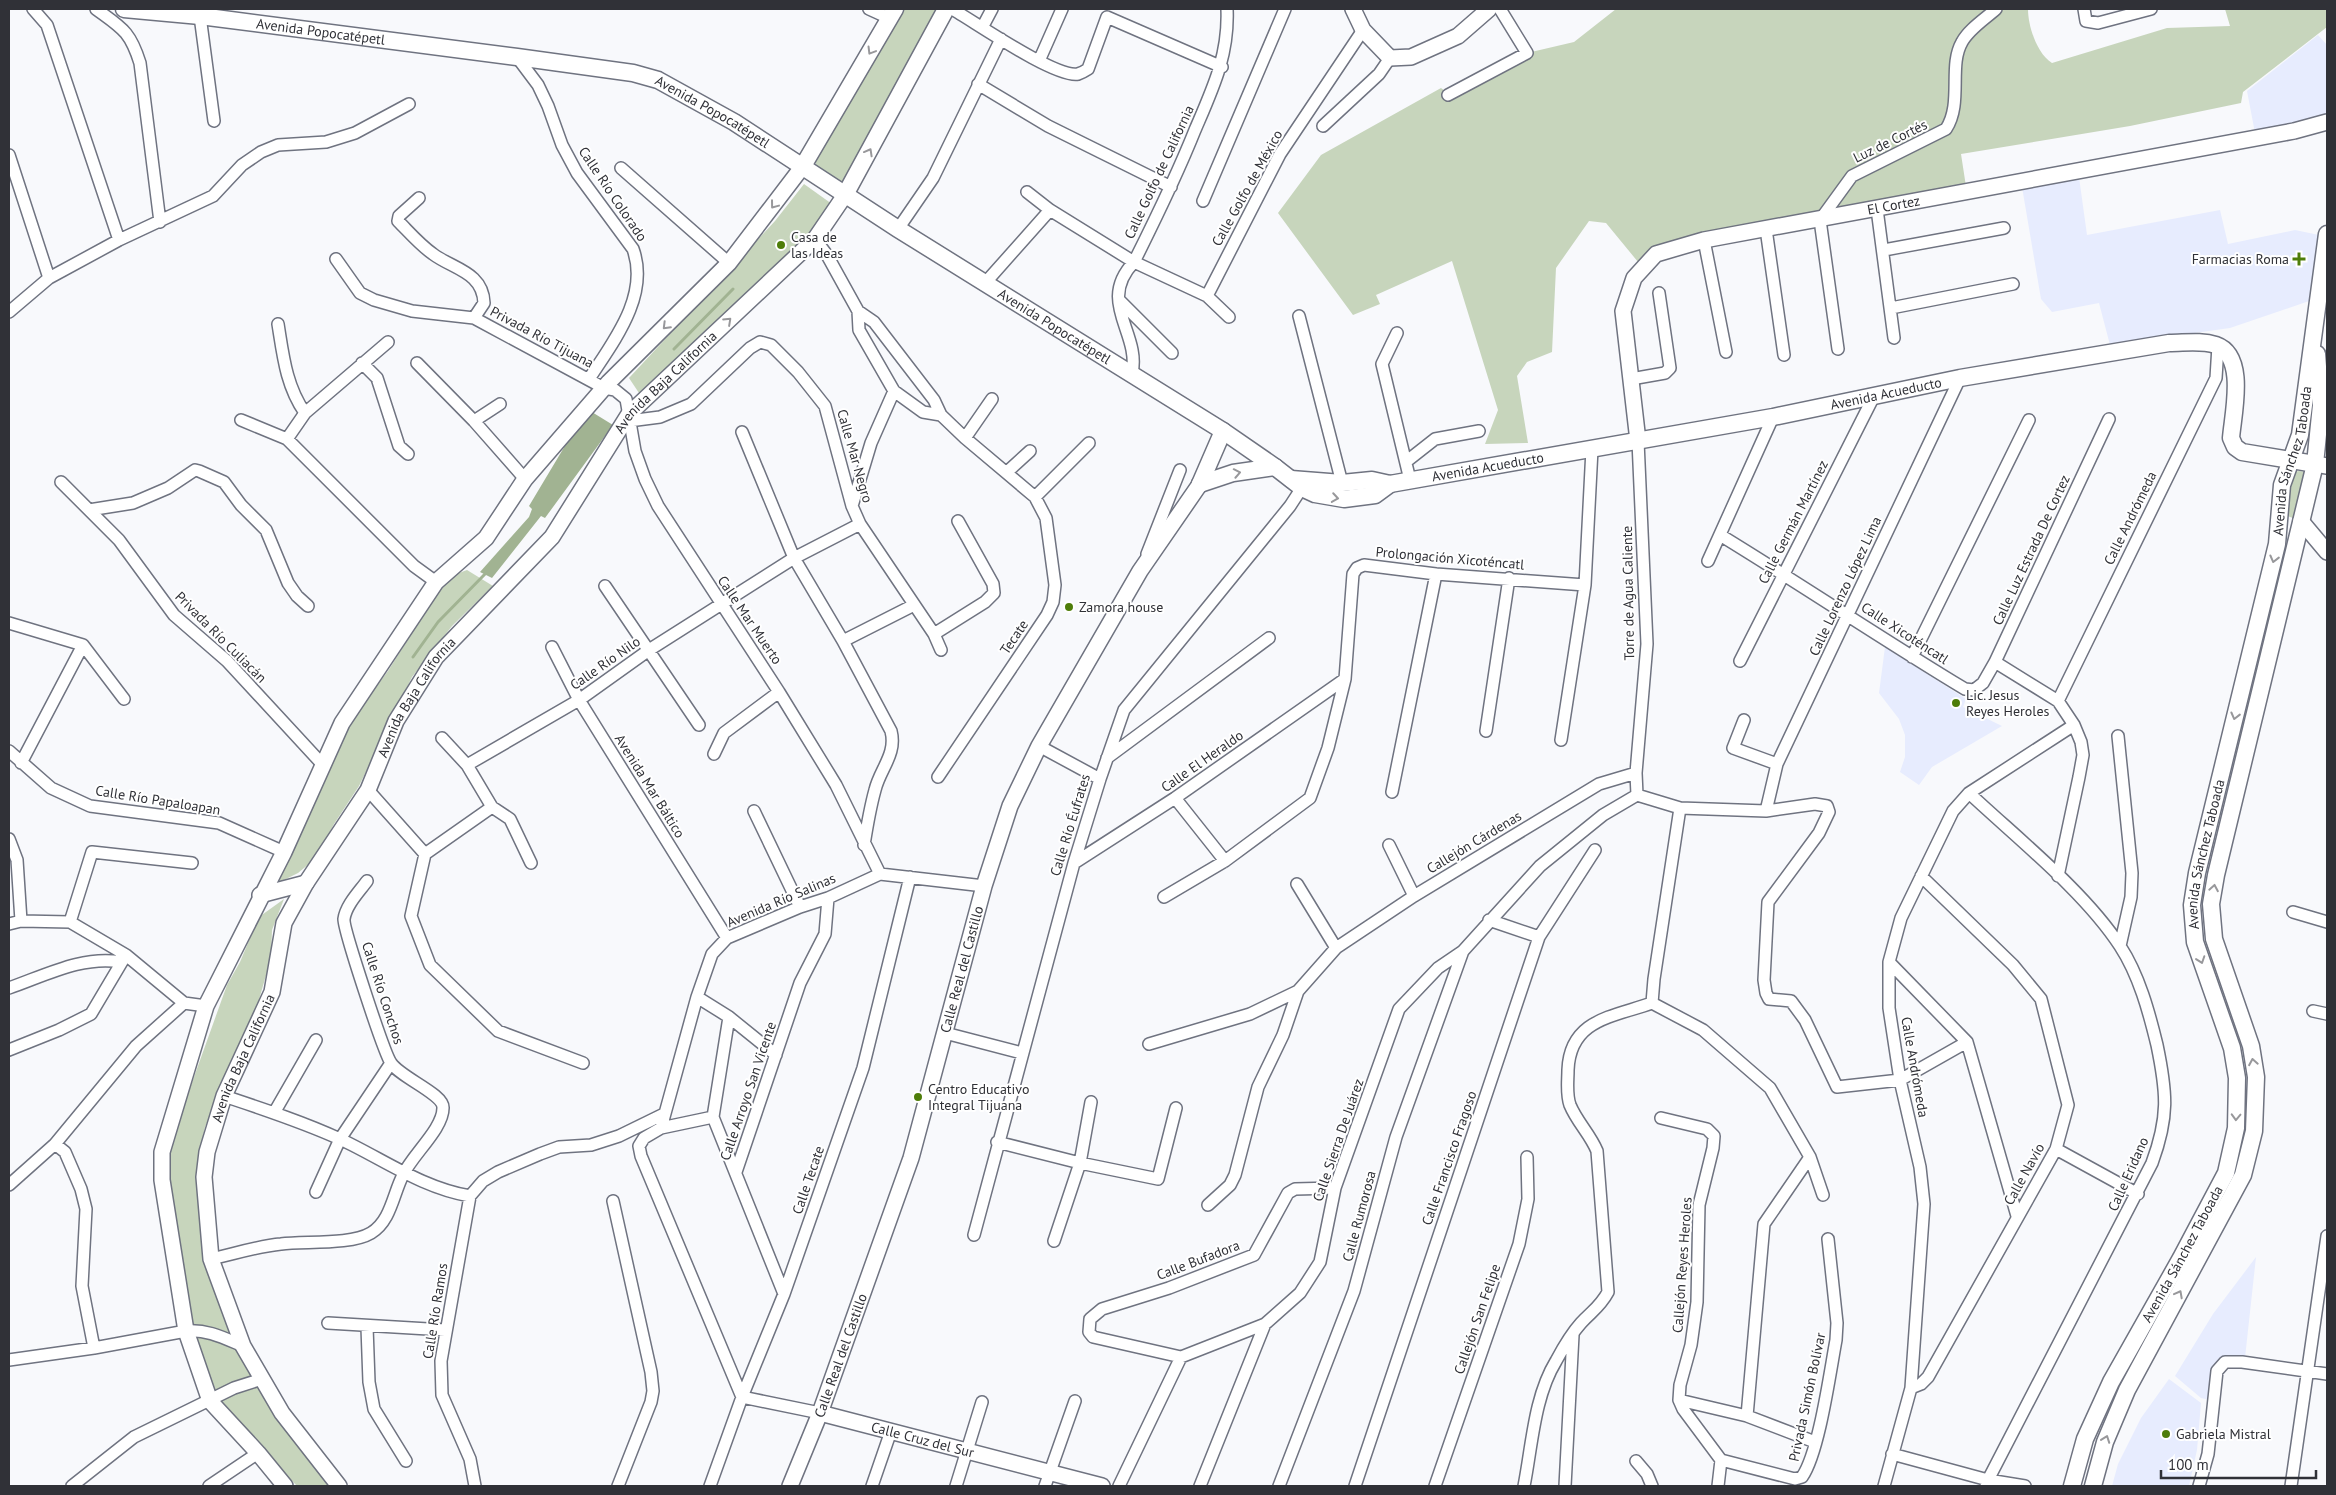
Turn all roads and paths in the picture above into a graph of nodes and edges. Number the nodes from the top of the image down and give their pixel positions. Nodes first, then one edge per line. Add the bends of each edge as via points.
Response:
1 (33, 9) edge
2 (96, 9) edge
3 (124, 9) edge
4 (869, 9) edge
5 (946, 9) edge
6 (952, 9) edge
7 (992, 9) edge
8 (1062, 9) edge
9 (1227, 9) edge
10 (1285, 9) edge
11 (1353, 9) edge
12 (1489, 9) edge
13 (1500, 9) edge
14 (1996, 9) edge
15 (2084, 9) edge
16 (2151, 9) edge
17 (165, 11) edge
18 (893, 14) edge
19 (200, 16) junction
20 (983, 26) junction
21 (1363, 30) junction
22 (1001, 40) junction
23 (517, 57) junction
24 (1390, 58) junction
25 (1039, 61) junction
26 (1222, 67) junction
27 (978, 84) junction
28 (1448, 94) dead end
29 (409, 104) dead end
30 (214, 122) dead end
31 (2327, 122) edge
32 (1323, 126) dead end
33 (9, 155) edge
34 (803, 166) junction
35 (621, 168) dead end
36 (1171, 187) junction
37 (1026, 192) dead end
38 (845, 195) junction
39 (419, 198) dead end
40 (1203, 201) dead end
41 (1877, 209) junction
42 (1050, 210) junction
43 (1820, 220) junction
44 (160, 222) junction
45 (2004, 228) dead end
46 (898, 229) junction
47 (1766, 229) junction
48 (2327, 234) edge
49 (815, 239) junction
50 (119, 240) junction
51 (1704, 240) junction
52 (1884, 250) junction
53 (336, 260) dead end
54 (1134, 262) junction
55 (729, 263) junction
56 (49, 278) junction
57 (986, 282) junction
58 (2013, 284) dead end
59 (1659, 293) dead end
60 (1207, 296) junction
61 (1120, 301) junction
62 (1891, 308) junction
63 (858, 311) junction
64 (9, 312) edge
65 (1229, 316) dead end
66 (1299, 316) dead end
67 (474, 318) junction
68 (278, 324) dead end
69 (1397, 333) dead end
70 (1894, 338) dead end
71 (2314, 340) junction
72 (388, 342) dead end
73 (2218, 346) junction
74 (1838, 349) dead end
75 (1172, 352) dead end
76 (1726, 352) dead end
77 (1784, 355) dead end
78 (362, 363) junction
79 (418, 363) dead end
80 (1132, 374) junction
81 (1960, 378) junction
82 (589, 379) junction
83 (1631, 380) junction
84 (604, 388) junction
85 (894, 391) junction
86 (1874, 396) junction
87 (992, 399) dead end
88 (500, 404) dead end
89 (2324, 408) edge
90 (305, 412) junction
91 (941, 415) junction
92 (629, 417) junction
93 (1773, 417) junction
94 (2109, 419) dead end
95 (241, 420) dead end
96 (2029, 420) dead end
97 (474, 421) junction
98 (1223, 431) junction
99 (1479, 431) dead end
100 (742, 432) dead end
101 (965, 438) junction
102 (287, 439) junction
103 (1638, 441) junction
104 (1090, 443) dead end
105 (1592, 449) junction
106 (1030, 452) dead end
107 (408, 454) dead end
108 (1406, 460) junction
109 (2291, 461) junction
110 (2321, 465) edge
111 (1276, 467) junction
112 (1180, 470) dead end
113 (1008, 472) junction
114 (526, 479) junction
115 (1410, 480) junction
116 (61, 482) dead end
117 (1300, 482) junction
118 (1342, 483) junction
119 (1200, 484) junction
120 (1390, 484) junction
121 (1035, 496) junction
122 (852, 506) junction
123 (89, 510) junction
124 (2279, 514) junction
125 (958, 520) dead end
126 (2301, 521) junction
127 (860, 524) junction
128 (1720, 536) junction
129 (2327, 552) edge
130 (794, 558) junction
131 (1708, 561) dead end
132 (1140, 571) junction
133 (1436, 574) junction
134 (1783, 574) junction
135 (1509, 578) junction
136 (436, 582) junction
137 (1585, 585) junction
138 (605, 586) dead end
139 (720, 604) junction
140 (914, 605) junction
141 (308, 606) dead end
142 (1849, 615) junction
143 (9, 623) edge
144 (934, 634) junction
145 (1269, 638) dead end
146 (843, 641) junction
147 (83, 645) junction
148 (552, 646) dead end
149 (649, 650) junction
150 (941, 650) dead end
151 (1912, 657) junction
152 (1740, 661) dead end
153 (1995, 662) junction
154 (1345, 679) junction
155 (1974, 690) joint
156 (779, 692) junction
157 (124, 699) dead end
158 (579, 700) junction
159 (2058, 701) junction
160 (1744, 720) dead end
161 (699, 725) dead end
162 (2074, 725) junction
163 (1486, 731) dead end
164 (2118, 736) dead end
165 (442, 738) dead end
166 (1561, 740) dead end
167 (1039, 746) junction
168 (9, 752) edge
169 (714, 754) dead end
170 (1108, 758) junction
171 (21, 763) junction
172 (1777, 764) junction
173 (323, 765) junction
174 (467, 765) junction
175 (1636, 773) junction
176 (938, 777) dead end
177 (1100, 779) junction
178 (368, 790) junction
179 (1392, 792) dead end
180 (1968, 793) junction
181 (1637, 795) junction
182 (1176, 798) junction
183 (492, 807) junction
184 (1680, 808) junction
185 (1766, 811) junction
186 (754, 812) dead end
187 (9, 839) edge
188 (864, 845) junction
189 (1389, 845) dead end
190 (1595, 850) dead end
191 (284, 852) junction
192 (425, 854) junction
193 (1225, 861) junction
194 (192, 863) dead end
195 (531, 863) dead end
196 (1074, 863) junction
197 (880, 874) junction
198 (1921, 876) junction
199 (2058, 876) junction
200 (910, 877) junction
201 (368, 881) dead end
202 (306, 883) junction
203 (1297, 884) dead end
204 (984, 886) junction
205 (260, 895) junction
206 (1414, 896) junction
207 (1164, 897) dead end
208 (828, 898) junction
209 (800, 907) junction
210 (2293, 912) dead end
211 (1489, 920) junction
212 (21, 921) junction
213 (70, 922) junction
214 (2327, 922) edge
215 (9, 924) edge
216 (727, 938) junction
217 (1539, 938) junction
218 (2120, 946) junction
219 (1336, 948) junction
220 (1463, 951) junction
221 (123, 959) junction
222 (1889, 962) junction
223 (9, 988) edge
224 (1298, 991) junction
225 (697, 997) junction
226 (184, 1003) junction
227 (1652, 1003) junction
228 (206, 1006) junction
229 (2313, 1011) dead end
230 (2327, 1014) edge
231 (730, 1017) junction
232 (945, 1034) junction
233 (316, 1040) dead end
234 (1967, 1042) junction
235 (1149, 1044) dead end
236 (9, 1050) edge
237 (1022, 1053) junction
238 (776, 1055) junction
239 (391, 1063) junction
240 (583, 1063) dead end
241 (1900, 1080) junction
242 (224, 1096) junction
243 (1092, 1102) dead end
244 (1176, 1108) dead end
245 (274, 1113) junction
246 (664, 1114) junction
247 (713, 1118) junction
248 (1661, 1118) dead end
249 (661, 1128) junction
250 (340, 1140) junction
251 (998, 1142) junction
252 (55, 1144) junction
253 (2056, 1149) junction
254 (1527, 1157) dead end
255 (1810, 1157) junction
256 (1080, 1164) junction
257 (736, 1172) junction
258 (403, 1174) junction
259 (9, 1185) edge
260 (1335, 1188) junction
261 (316, 1192) dead end
262 (2138, 1194) junction
263 (1823, 1195) dead end
264 (470, 1196) junction
265 (613, 1201) dead end
266 (1208, 1206) dead end
267 (2018, 1216) junction
268 (974, 1235) dead end
269 (2327, 1236) edge
270 (1828, 1238) dead end
271 (1054, 1241) dead end
272 (211, 1259) junction
273 (784, 1294) junction
274 (328, 1323) dead end
275 (1265, 1324) junction
276 (367, 1327) junction
277 (445, 1330) junction
278 (186, 1331) junction
279 (1573, 1333) junction
280 (243, 1346) junction
281 (94, 1348) junction
282 (1181, 1357) junction
283 (9, 1360) edge
284 (2309, 1371) junction
285 (2327, 1374) edge
286 (262, 1379) junction
287 (1911, 1388) junction
288 (742, 1398) junction
289 (1679, 1400) junction
290 (210, 1401) junction
291 (1075, 1401) dead end
292 (982, 1402) dead end
293 (820, 1413) junction
294 (1747, 1416) junction
295 (891, 1431) junction
296 (1815, 1442) junction
297 (968, 1452) junction
298 (258, 1453) junction
299 (1892, 1454) junction
300 (1636, 1460) dead end
301 (1721, 1460) junction
302 (406, 1461) dead end
303 (1051, 1471) junction
304 (1987, 1483) edge
305 (72, 1486) edge
306 (209, 1486) edge
307 (285, 1486) edge
308 (339, 1486) edge
309 (475, 1486) edge
310 (618, 1486) edge
311 (710, 1486) edge
312 (790, 1486) edge
313 (872, 1486) edge
314 (956, 1486) edge
315 (1045, 1486) edge
316 (1102, 1486) edge
317 (1119, 1486) edge
318 (1200, 1486) edge
319 (1279, 1486) edge
320 (1355, 1486) edge
321 (1435, 1486) edge
322 (1524, 1486) edge
323 (1565, 1486) edge
324 (1652, 1486) edge
325 (1719, 1486) edge
326 (1884, 1486) edge
327 (2025, 1486) edge
328 (2072, 1486) edge
329 (2094, 1486) edge
330 (2199, 1486) edge
331 (2291, 1486) edge

1 - 50 street via 47,25
2 - 44 street via 125,29 135,46
3 - 17 main road, Avenida Popocatépetl
4 - 18 street
38 -> 5 main road, Avenida Baja California
6 - 20 street
7 - 20 street
8 - 25 street
9 - 26 street, Calle Golfo de California via 1228,33
10 - 40 street
11 - 21 street
12 - 24 street via 1458,36 1411,57
13 - 28 street via 1527,52
14 - 43 street, Luz de Cortés via 1963,40 1958,51 1953,118 1946,130 1852,176
15 - 16 street via 2086,21 2098,23
17 - 19 main road, Avenida Popocatépetl
18 -> 34 main road
19 - 23 main road, Avenida Popocatépetl
19 - 30 street
20 - 22 street
21 - 24 street
21 - 60 street, Calle Golfo de México via 1280,154
22 - 25 street
22 - 27 street
23 - 34 main road, Avenida Popocatépetl via 633,73 658,80 734,122
23 - 82 street, Calle Río Colorado via 538,85 577,173 633,249 638,261 630,310 622,330
24 - 32 street via 1379,74
25 - 26 street via 1064,72 1077,74 1088,70 1107,17
26 - 36 street, Calle Golfo de California
27 - 36 street via 1048,126
27 - 46 street via 933,178
29 - 44 street via 355,134 326,142 278,145 261,152 242,165 213,196
31 - 41 street, El Cortez via 2279,134
33 - 56 street
34 - 38 main road, Avenida Popocatépetl
34 -> 55 street
35 - 55 street
36 - 54 street, Calle Golfo de California
37 - 42 street
38 - 46 main road, Avenida Popocatépetl
38 - 49 street, Avenida Baja California
39 - 67 street via 399,216 398,221 433,255 467,272 481,287 484,303
41 - 43 street, El Cortez
41 - 52 street
42 - 54 street
42 - 57 street
43 - 47 street, El Cortez
43 - 74 street
44 - 50 street
45 - 52 street
46 - 57 main road, Avenida Popocatépetl
47 - 51 street, El Cortez
47 - 77 street
48 - 71 main road, Avenida Sánchez Taboada
49 - 63 street
92 -> 49 street, Avenida Baja California
50 - 56 street
51 - 76 street
51 - 83 street, El Cortez via 1656,254 1634,278 1623,310
52 - 62 street
53 - 67 street, Privada Río Tijuana via 360,293 374,300 412,311
54 - 60 street
54 - 61 street, Calle Golfo de California via 1121,279
55 -> 84 street
56 - 64 street
57 - 80 main road, Avenida Popocatépetl
58 - 62 street
59 - 83 street via 1670,368 1665,374
60 - 65 street
61 - 75 street
61 - 80 street, Calle Golfo de California via 1120,316 1134,352
62 - 70 street
63 - 85 street via 859,330
63 - 91 street via 874,322 934,400
66 - 118 street
67 - 82 street, Privada Río Tijuana
68 - 90 street via 284,366 296,400
69 - 108 street via 1382,364
71 - 89 main road, Avenida Sánchez Taboada
71 - 109 main road, Avenida Sánchez Taboada via 2300,435
72 - 78 street
73 - 81 main road, Avenida Acueducto via 2200,342 2169,343
73 - 109 main road via 2233,359 2236,376 2231,438 2235,447 2242,452
73 - 159 street, Calle Andrómeda via 2216,378
78 - 90 street
78 - 107 street via 377,378 399,446
79 - 97 street
80 - 98 main road, Avenida Popocatépetl
81 - 86 main road, Avenida Acueducto
81 - 142 street, Calle Lorenzo López Lima
82 - 84 street, Privada Río Tijuana
83 - 103 street, El Cortez
84 - 92 street, Calle Mar Muerto via 615,390 626,399
84 - 114 street
85 - 91 street via 924,412
85 - 122 street via 872,443
86 - 93 main road, Avenida Acueducto
86 - 134 street, Calle Germán Martínez
87 - 101 street
88 - 97 street
89 - 110 main road, Avenida Sánchez Taboada
90 - 102 street
91 - 101 street
92 - 122 street, Calle Mar Negro via 660,417 691,404 750,348 760,342 771,345 825,406
92 - 139 street, Calle Mar Muerto via 638,460 658,506
92 - 178 street, Avenida Baja California via 552,537 436,657 396,721
93 - 103 main road, Avenida Acueducto
93 - 128 street
94 - 153 street, Calle Luz Estrada De Cortez
95 - 102 street
96 - 151 street
97 - 114 street
98 - 111 main road, Avenida Acueducto
98 - 119 main road
99 - 108 street via 1435,440
100 - 130 street
101 - 113 street
102 - 136 street via 414,566
103 - 105 main road, Avenida Acueducto
103 - 175 street, Torre de Agua Caliente via 1647,644
104 - 121 street
105 - 115 main road, Avenida Acueducto
105 - 137 street
106 - 113 street
108 - 115 street
109 - 110 main road
109 - 124 main road, Avenida Sánchez Taboada via 2282,484
110 - 126 main road, Avenida Sánchez Taboada
111 - 117 main road, Avenida Acueducto
119 -> 111 main road via 1233,473
112 - 132 street
113 - 121 street
114 - 136 street via 486,538
115 - 120 main road, Avenida Acueducto
116 - 123 street, Privada Río Culiacán
117 - 118 main road, Avenida Acueducto
117 -> 120 main road, Avenida Acueducto via 1315,494 1344,499 1375,495
117 - 170 street, Calle Río Éufrates via 1124,710
118 - 120 main road, Avenida Acueducto via 1372,480
119 - 132 street, Calle Real del Castillo
121 - 176 street, Tecate via 1046,518 1055,585 1053,602
122 - 127 street, Calle Mar Negro
123 - 141 street via 133,503 168,488 195,470 199,471 224,482 266,530 288,583
123 - 173 street, Privada Río Culiacán via 119,540 174,615 227,661
124 - 126 main road via 2289,522
124 -> 328 main road, Avenida Sánchez Taboada via 2277,544 2196,873 2192,905 2195,942 2232,1048 2237,1078 2236,1128 2226,1172 2110,1382 2085,1439
125 - 144 street via 993,584 994,593
126 - 129 street
329 -> 126 main road, Avenida Sánchez Taboada via 2105,1442 2127,1390 2243,1175 2254,1131 2256,1077 2251,1046 2214,939 2211,904
127 - 130 street, Calle Río Nilo
127 - 140 street, Calle Mar Negro
128 - 131 street
128 - 134 street, Calle Xicoténcatl
130 - 139 street, Calle Río Nilo
130 - 146 street
132 - 167 street, Calle Real del Castillo
133 - 135 street, Prolongación Xicoténcatl
133 - 154 street, Prolongación Xicoténcatl via 1364,565 1356,568
133 - 179 street
134 - 142 street, Calle Xicoténcatl
134 - 152 street, Calle Germán Martínez
135 - 137 street, Prolongación Xicoténcatl
135 - 163 street
136 - 173 street via 342,723
137 - 166 street
138 - 149 street
139 - 149 street, Calle Río Nilo
139 - 156 street, Calle Mar Muerto
140 - 144 street, Calle Mar Negro
140 - 146 street
142 - 151 street, Calle Xicoténcatl
142 - 172 street, Calle Lorenzo López Lima
143 - 147 street
144 - 150 street, Calle Mar Negro
145 - 170 street
146 - 188 street via 888,722 894,741 875,788
147 - 157 street
147 - 171 street
148 - 158 street, Avenida Mar Báltico
149 - 158 street, Calle Río Nilo
149 - 161 street
151 - 155 street, Calle Xicoténcatl
153 - 155 street, Calle Luz Estrada De Cortez via 1983,683
153 - 159 street
154 - 182 street, Calle El Heraldo
154 - 193 street, Prolongación Xicoténcatl via 1328,748 1310,798
156 - 169 street via 724,733
156 - 188 street, Calle Mar Muerto via 836,785
158 - 174 street, Calle Río Nilo
158 - 216 street, Avenida Mar Báltico
159 - 162 street
160 - 172 street via 1733,748
162 - 180 street, Calle Andrómeda
162 - 199 street via 2082,742 2083,755
164 - 218 street via 2132,873 2131,897
165 - 174 street
167 - 177 street
167 - 204 street, Calle Real del Castillo via 1010,806
168 - 171 street, Calle Río Papaloapan
170 - 177 street, Calle Río Éufrates
171 - 191 street, Calle Río Papaloapan via 51,788 90,806 219,823
172 - 185 street, Calle Lorenzo López Lima
173 - 191 street
174 - 183 street
175 - 181 street
175 - 206 street, Callejón Cárdenas via 1599,784
177 - 196 street, Calle Río Éufrates
178 - 192 street
178 - 202 street, Avenida Baja California
180 - 198 street, Calle Andrómeda via 1953,811
180 - 199 street, Calle Eridano
181 - 184 street
181 - 211 street via 1603,815 1540,866
182 - 193 street
182 - 196 street, Calle El Heraldo
183 - 192 street
183 - 195 street via 510,819
184 - 185 street
184 - 227 street
185 - 241 street via 1815,804 1827,806 1830,812 1819,833 1768,902 1766,993 1769,998 1791,1001 1806,1020 1837,1087
186 - 209 street
187 - 212 street via 17,860
188 - 197 street, Calle Mar Muerto
189 - 206 street
190 - 217 street, Calle Francisco Fragoso
191 - 205 street
192 - 240 street via 411,916 430,965 498,1031
193 - 207 street, Prolongación Xicoténcatl
194 - 213 street via 92,852
196 - 237 street, Calle Río Éufrates
197 - 200 street
197 - 208 street, Avenida Río Salinas
198 - 222 street, Calle Andrómeda via 1901,918
198 - 253 street, Calle Navío via 2013,965 2041,999 2068,1105
199 - 218 street, Calle Eridano via 2098,916
200 - 204 street
200 - 273 street, Calle Tecate via 863,1068
201 - 239 street, Calle Río Conchos via 350,904 344,920 371,1012
202 - 205 street
202 - 242 street, Avenida Baja California via 284,923 272,992
203 - 219 street
204 - 232 street, Calle Real del Castillo
205 - 228 street
206 - 219 street, Callejón Cárdenas
208 - 209 street, Avenida Río Salinas
208 - 238 street, Calle Arroyo San Vicente via 825,934 800,983
209 - 216 street, Avenida Río Salinas
210 - 214 street
211 - 217 street
211 - 220 street
212 - 213 street
212 - 215 street
213 - 221 street
216 - 225 street, Avenida Río Salinas via 712,954
217 - 320 street, Calle Francisco Fragoso
218 - 262 street, Calle Eridano via 2136,976 2165,1086 2162,1134
219 - 224 street, Callejón Cárdenas
220 - 260 street, Calle Sierra De Juárez via 1438,968 1399,1009
220 - 319 street, Calle Rumorosa via 1396,1137 1354,1291
221 - 223 street via 92,961
221 - 226 street
221 - 236 street via 91,1014
222 - 234 street
222 - 241 street, Calle Andrómeda via 1889,1008
224 - 235 street, Callejón Cárdenas via 1250,1014
224 - 266 street via 1283,1035 1258,1087 1235,1175
225 - 231 street
225 - 246 street, Avenida Río Salinas
226 - 228 street
226 - 252 street via 136,1046
227 - 255 street via 1703,1030 1770,1088
227 - 279 street via 1592,1024 1578,1035 1571,1046 1569,1103 1597,1151 1608,1292 1600,1306
228 - 278 street via 162,1152 162,1180
229 - 230 street
231 - 238 street
231 - 247 street
232 - 237 street
232 - 293 street, Calle Real del Castillo via 911,1158
233 - 245 street
234 - 241 street
234 - 267 street
237 - 251 street, Calle Río Éufrates
238 - 257 street, Calle Arroyo San Vicente
239 - 250 street
239 - 258 street, Calle Río Conchos via 411,1081 438,1096 444,1106 442,1118
241 - 287 street, Calle Andrómeda via 1920,1166 1924,1204
242 - 245 street
242 - 272 street, Avenida Baja California via 207,1152 204,1177
243 - 256 street
244 - 256 street via 1158,1179
245 - 250 street
246 - 249 street, Avenida Río Salinas
246 - 264 street via 619,1136 591,1145 559,1147 540,1154 498,1172 483,1181
247 - 249 street
247 - 257 street
248 - 289 street, Callejón Reyes Heroles via 1707,1130 1714,1136 1714,1148 1699,1205 1697,1302
249 - 288 street via 644,1138 639,1146 641,1156
250 - 258 street
250 - 261 street
251 - 256 street
251 - 268 street, Calle Río Éufrates
252 - 259 street
252 - 281 street via 65,1152 86,1209 82,1286
253 - 262 street
253 - 267 street, Calle Navío
254 - 321 street, Callejón San Felipe via 1528,1199 1519,1244
255 - 263 street
255 - 294 street via 1764,1224
256 - 271 street
257 - 273 street, Calle Arroyo San Vicente
258 - 264 street via 452,1193
258 - 272 street, Calle Río Conchos via 386,1218 370,1234 347,1240 280,1244
260 - 275 street, Calle Sierra De Juárez via 1320,1262 1300,1292
260 - 282 street, Calle Bufadora via 1295,1189 1288,1193 1254,1255 1169,1288 1102,1309 1090,1319 1089,1332 1093,1337
262 - 304 street, Calle Eridano
264 - 277 street, Calle Río Ramos
265 - 310 street via 653,1392
267 - 287 street, Calle Navío via 1928,1377 1922,1384
269 - 284 street
270 - 296 street, Privada Simón Bolívar via 1836,1340
272 - 280 street, Avenida Baja California
273 - 288 street, Calle Tecate
274 - 276 street
275 - 282 street
275 - 318 street, Calle Sierra De Juárez
276 - 277 street
276 - 302 street via 369,1382 374,1409
277 - 309 street, Calle Río Ramos via 441,1361 442,1394 470,1459
278 - 280 street via 212,1333
278 - 281 street
278 - 290 street
279 - 322 street via 1554,1364 1541,1398
279 - 323 street
280 - 286 street, Avenida Baja California
281 - 283 street
282 - 317 street
284 - 285 street
284 - 330 street via 2226,1362 2217,1371 2208,1454
284 - 331 street
286 - 290 street via 234,1388
286 - 308 street, Avenida Baja California via 282,1413
287 - 299 street, Calle Andrómeda
288 - 293 street, Calle Cruz del Sur
288 - 311 street, Calle Tecate
289 - 294 street
289 - 301 street via 1682,1409
290 - 298 street
290 - 305 street via 134,1437
291 - 303 street
292 - 297 street
293 - 295 street, Calle Cruz del Sur
293 - 312 street, Calle Real del Castillo
294 - 296 street
295 - 297 street, Calle Cruz del Sur
295 - 313 street
296 - 301 street, Privada Simón Bolívar via 1802,1477
297 - 303 street, Calle Cruz del Sur
297 - 314 street
298 - 306 street
298 - 307 street
299 - 304 street
299 - 326 street, Calle Andrómeda
300 - 324 street
301 - 325 street
303 - 315 street
303 - 316 street, Calle Cruz del Sur
304 - 327 street

